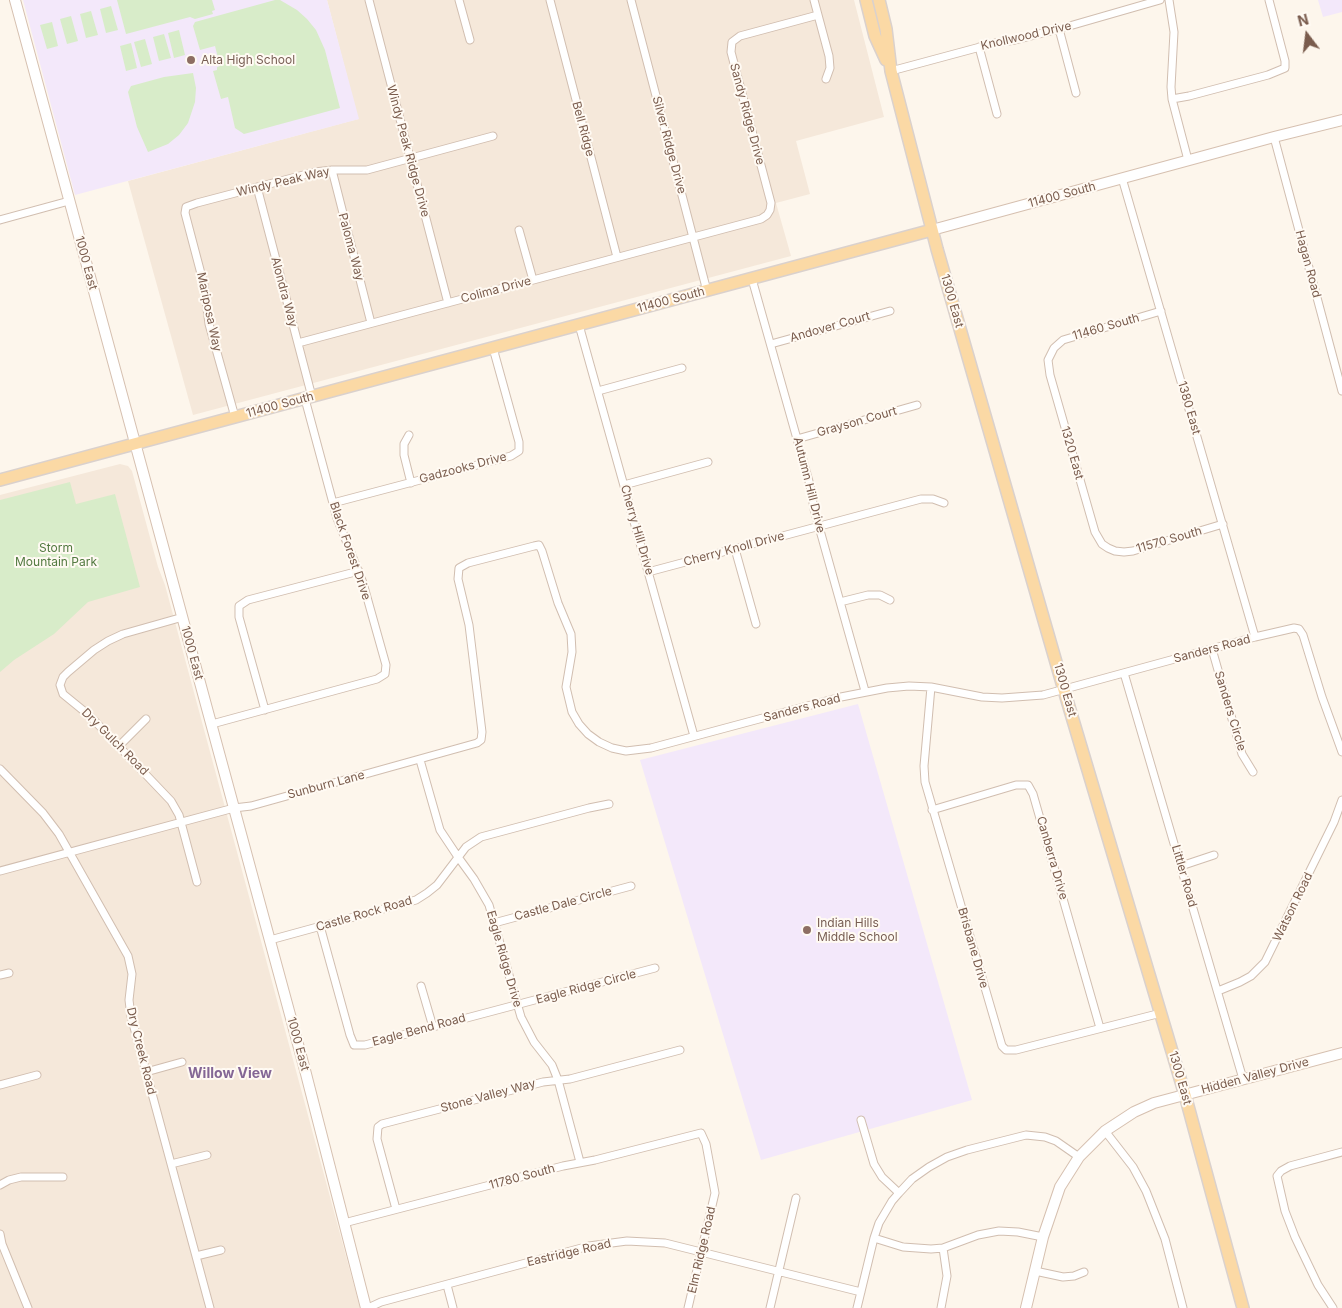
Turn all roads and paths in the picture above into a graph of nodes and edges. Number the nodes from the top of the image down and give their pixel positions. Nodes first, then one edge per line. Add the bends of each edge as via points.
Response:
1 (15, 0) edge
2 (369, 0) edge
3 (459, 0) edge
4 (550, 0) edge
5 (631, 0) edge
6 (814, 0) edge
7 (866, 0) edge
8 (879, 0) edge
9 (1160, 0) edge
10 (1168, 0) edge
11 (1269, 0) edge
12 (818, 15) junction
13 (1059, 29) junction
14 (470, 40) dead end
15 (979, 47) junction
16 (891, 71) junction
17 (826, 79) dead end
18 (1076, 93) dead end
19 (1172, 99) junction
20 (997, 114) dead end
21 (1342, 120) edge
22 (493, 136) dead end
23 (1274, 137) junction
24 (410, 158) junction
25 (1188, 160) junction
26 (332, 170) junction
27 (1122, 178) junction
28 (257, 187) junction
29 (69, 201) junction
30 (186, 207) joint
31 (0, 220) edge
32 (519, 230) dead end
33 (932, 230) junction
34 (693, 237) junction
35 (617, 257) junction
36 (752, 278) junction
37 (533, 280) junction
38 (707, 291) junction
39 (448, 302) junction
40 (890, 311) dead end
41 (1161, 311) junction
42 (371, 323) junction
43 (579, 325) junction
44 (298, 343) junction
45 (771, 344) junction
46 (493, 348) junction
47 (1054, 348) joint
48 (682, 368) dead end
49 (598, 391) junction
50 (1342, 391) edge
51 (308, 398) junction
52 (916, 405) dead end
53 (235, 417) junction
54 (409, 435) dead end
55 (797, 438) junction
56 (135, 444) junction
57 (708, 462) dead end
58 (0, 480) edge
59 (411, 483) junction
60 (624, 485) junction
61 (333, 503) junction
62 (944, 503) dead end
63 (1223, 524) junction
64 (819, 526) junction
65 (735, 549) junction
66 (1114, 551) joint
67 (459, 568) joint
68 (359, 571) junction
69 (648, 572) junction
70 (890, 600) dead end
71 (840, 602) junction
72 (183, 617) junction
73 (756, 624) dead end
74 (1256, 637) junction
75 (1212, 649) junction
76 (1124, 673) junction
77 (931, 688) junction
78 (1064, 690) junction
79 (865, 691) junction
80 (265, 710) junction
81 (146, 719) dead end
82 (212, 724) junction
83 (694, 736) junction
84 (119, 746) junction
85 (1342, 752) edge
86 (420, 760) junction
87 (0, 769) edge
88 (1253, 772) dead end
89 (1342, 800) edge
90 (609, 804) dead end
91 (234, 808) junction
92 (932, 810) junction
93 (181, 822) junction
94 (70, 852) junction
95 (1214, 856) dead end
96 (458, 857) junction
97 (1181, 866) junction
98 (0, 871) edge
99 (197, 882) dead end
100 (631, 886) dead end
101 (494, 922) junction
102 (320, 926) junction
103 (270, 940) junction
104 (655, 968) dead end
105 (8, 972) dead end
106 (0, 975) edge
107 (421, 986) dead end
108 (1218, 991) junction
109 (517, 1004) junction
110 (1161, 1013) junction
111 (433, 1027) junction
112 (1100, 1028) junction
113 (680, 1050) dead end
114 (1342, 1052) edge
115 (182, 1062) dead end
116 (146, 1072) junction
117 (37, 1075) dead end
118 (1243, 1079) junction
119 (558, 1080) junction
120 (0, 1085) edge
121 (1185, 1095) junction
122 (861, 1120) dead end
123 (1105, 1131) junction
124 (702, 1133) joint
125 (1342, 1152) edge
126 (207, 1155) dead end
127 (1079, 1157) junction
128 (580, 1162) junction
129 (171, 1164) junction
130 (63, 1177) dead end
131 (0, 1185) edge
132 (899, 1193) junction
133 (796, 1198) dead end
134 (396, 1209) junction
135 (344, 1222) junction
136 (0, 1234) edge
137 (1043, 1237) junction
138 (874, 1238) junction
139 (943, 1248) junction
140 (221, 1250) dead end
141 (702, 1252) junction
142 (196, 1256) junction
143 (1035, 1271) junction
144 (779, 1272) junction
145 (1084, 1272) dead end
146 (447, 1285) junction
147 (861, 1292) junction
148 (28, 1308) edge
149 (210, 1308) edge
150 (367, 1308) edge
151 (454, 1308) edge
152 (688, 1308) edge
153 (770, 1308) edge
154 (857, 1308) edge
155 (940, 1308) edge
156 (1026, 1308) edge
157 (1183, 1308) edge
158 (1242, 1308) edge
159 (1333, 1308) edge

1 - 29 street, 1000 East
2 - 24 street, Windy Peak Ridge Drive
3 - 14 street
4 - 35 street, Bell Ridge
5 - 34 street, Silver Ridge Drive
6 - 12 street
7 - 16 main road, 1300 East via 876,36
8 - 16 main road, 1300 East
9 - 13 street, Knollwood Drive
10 - 19 street via 1174,32
11 - 19 street via 1285,68
12 - 17 street via 829,56 830,68
12 - 34 street, Sandy Ridge Drive via 740,36 732,42 731,52 771,207 761,219
13 - 15 street, Knollwood Drive
13 - 18 street
15 - 16 street, Knollwood Drive
15 - 20 street
16 - 33 main road, 1300 East
19 - 25 street
21 - 23 street, 11400 South
22 - 24 street, Windy Peak Way
23 - 25 street, 11400 South
23 - 50 street, Hagan Road
24 - 26 street, Windy Peak Way via 367,170
24 - 39 street, Windy Peak Ridge Drive
25 - 27 street, 11400 South
26 - 28 street, Windy Peak Way
26 - 42 street, Paloma Way
27 - 33 street, 11400 South
27 - 41 street, 1380 East
28 - 30 street, Windy Peak Way
28 - 44 street, Alondra Way
29 - 31 street
29 - 56 street, 1000 East
30 - 53 street, Mariposa Way via 210,324
32 - 37 street
33 - 36 main road, 11400 South
33 - 78 main road, 1300 East
34 - 35 street, Colima Drive
34 - 38 street, Silver Ridge Drive
35 - 37 street, Colima Drive
36 - 38 main road, 11400 South
36 - 45 street, Autumn Hill Drive
37 - 39 street, Colima Drive
38 - 43 main road, 11400 South
39 - 42 street, Colima Drive
40 - 45 street, Andover Court
41 - 47 street, 11460 South via 1068,338
41 - 63 street, 1380 East
42 - 44 street, Colima Drive
43 - 46 main road, 11400 South
43 - 49 street, Cherry Hill Drive
44 - 51 street, Alondra Way
45 - 55 street, Autumn Hill Drive
46 - 51 main road, 11400 South
46 - 59 street, Gadzooks Drive via 519,451 511,456
47 - 66 street, 1320 East via 1048,368 1092,523 1102,544
48 - 49 street
49 - 60 street, Cherry Hill Drive
51 - 53 main road, 11400 South
51 - 61 street, Black Forest Drive
52 - 55 street, Grayson Court
53 - 56 main road, 11400 South
54 - 59 street via 404,444 404,455
55 - 64 street, Autumn Hill Drive
56 - 58 main road, 11400 South
56 - 72 street, 1000 East
57 - 60 street
59 - 61 street, Gadzooks Drive
60 - 69 street, Cherry Hill Drive
61 - 68 street, Black Forest Drive
62 - 64 street, Cherry Knoll Drive via 921,499
63 - 66 street, 11570 South via 1134,550
63 - 74 street, 1380 East
64 - 65 street, Cherry Knoll Drive
64 - 71 street, Autumn Hill Drive
65 - 69 street, Cherry Knoll Drive
65 - 73 street
67 - 83 street, Sanders Road via 539,545 571,634 572,652 566,687 572,712 579,724 599,742 626,751
67 - 86 street, Sunburn Lane via 482,736 477,744
68 - 80 street, Black Forest Drive via 386,665 385,674
68 - 80 street via 248,600 239,606
69 - 83 street, Cherry Hill Drive
70 - 71 street via 880,595 868,595
71 - 79 street, Autumn Hill Drive
72 - 82 street, 1000 East
72 - 84 street, Dry Gulch Road via 108,641 62,677 63,694
74 - 75 street, Sanders Road
74 - 85 street, Sanders Road via 1290,628 1298,629 1303,635
75 - 76 street, Sanders Road
75 - 88 street, Sanders Circle via 1242,754
76 - 78 street, Sanders Road
76 - 97 street, Littler Road
77 - 78 street, Sanders Road via 1002,698
77 - 79 street, Sanders Road via 909,686
77 - 92 street, Brisbane Drive via 924,766
78 - 110 main road, 1300 East
79 - 83 street, Sanders Road
80 - 82 street, Black Forest Drive
81 - 84 street
82 - 91 street, 1000 East
84 - 93 street, Dry Gulch Road via 171,800
86 - 91 street, Sunburn Lane
86 - 96 street, Eagle Ridge Drive via 440,830
87 - 94 street, Dry Creek Road via 52,823
89 - 108 street, Watson Road via 1265,962 1255,973
90 - 96 street, Castle Rock Road via 480,837
91 - 93 street, Sunburn Lane
91 - 103 street, 1000 East
92 - 112 street, Brisbane Drive via 1002,1046 1006,1050 1016,1050
92 - 112 street, Canberra Drive via 1016,785 1028,785
93 - 94 street, Sunburn Lane
93 - 99 street, Dry Gulch Road
94 - 98 street, Sunburn Lane
94 - 116 street, Dry Creek Road via 128,956 132,974 130,1008
95 - 97 street
96 - 101 street, Eagle Ridge Drive via 482,891
96 - 102 street, Castle Rock Road via 437,885 416,900
97 - 108 street, Littler Road
100 - 101 street, Castle Dale Circle
101 - 109 street, Eagle Ridge Drive
102 - 103 street, Castle Rock Road
102 - 111 street, Eagle Bend Road via 354,1045
103 - 135 street, 1000 East
104 - 109 street, Eagle Ridge Circle
105 - 106 street
107 - 111 street
108 - 118 street, Littler Road
109 - 111 street, Eagle Bend Road
109 - 119 street, Eagle Ridge Drive via 526,1030 552,1065
110 - 112 street, Brisbane Drive
110 - 121 main road, 1300 East
113 - 119 street, Stone Valley Way
114 - 118 street, Hidden Valley Drive
115 - 116 street
116 - 129 street, Dry Creek Road
117 - 120 street
118 - 121 street, Hidden Valley Drive
119 - 128 street, Eagle Ridge Drive
119 - 134 street, Stone Valley Way via 386,1122 378,1128
121 - 123 street, Hidden Valley Drive via 1134,1112
121 - 158 main road, 1300 East
122 - 132 street via 877,1171
123 - 127 street, Hidden Valley Drive
123 - 157 street via 1146,1191
124 - 128 street, 11780 South
124 - 141 street, Elm Ridge Road via 714,1193
125 - 159 street via 1290,1166 1278,1174 1277,1183 1295,1237
126 - 129 street
127 - 132 street via 1056,1141 1026,1135 947,1157 918,1175
127 - 137 street, Hidden Valley Drive via 1060,1187
128 - 134 street, 11780 South
129 - 142 street, Dry Creek Road
130 - 131 street via 21,1177
132 - 138 street via 887,1209
133 - 144 street
134 - 135 street, 11780 South
135 - 150 street, 1000 East
136 - 148 street
137 - 139 street via 999,1231
137 - 143 street, Hidden Valley Drive
138 - 139 street via 916,1249
138 - 147 street
139 - 155 street via 947,1276
140 - 142 street
141 - 144 street, Eastridge Road
141 - 146 street, Eastridge Road via 656,1242 608,1243
141 - 152 street, Elm Ridge Road
142 - 149 street, Dry Creek Road
143 - 145 street via 1063,1276
143 - 156 street, Hidden Valley Drive
144 - 147 street, Eastridge Road
144 - 153 street
146 - 150 street, Eastridge Road
146 - 151 street
147 - 154 street

